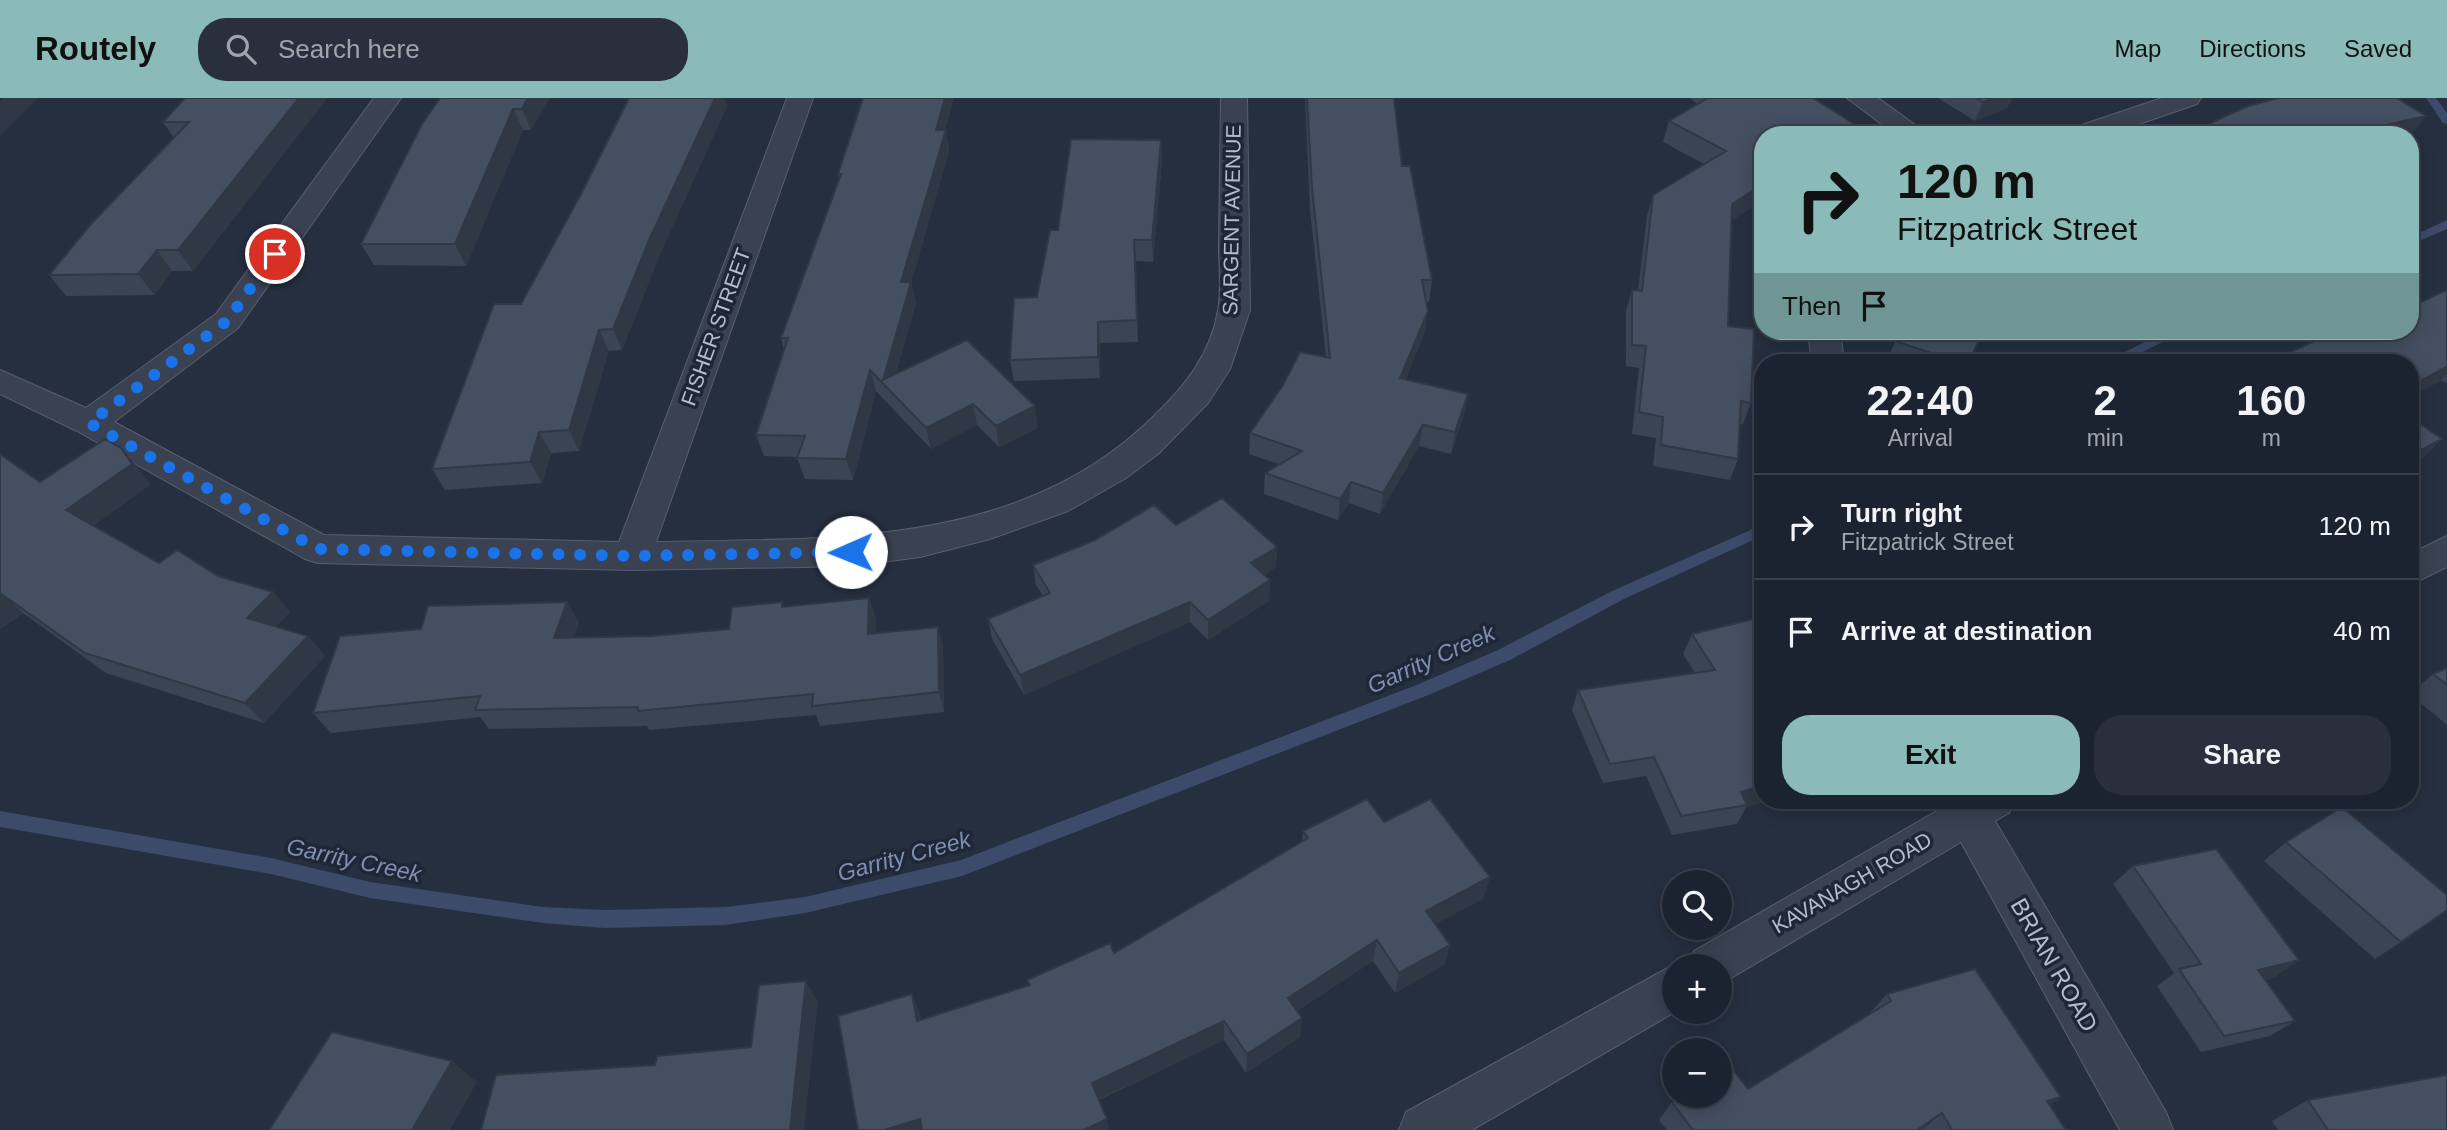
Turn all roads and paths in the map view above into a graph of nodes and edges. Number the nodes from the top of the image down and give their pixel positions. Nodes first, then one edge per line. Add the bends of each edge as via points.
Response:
1 (388, 98) edge
2 (800, 98) edge
3 (1234, 98) edge
4 (1860, 98) edge
5 (2188, 98) edge
6 (1902, 126) edge
7 (2106, 126) edge
8 (0, 381) edge
9 (89, 423) junction
10 (632, 556) junction
11 (1967, 809) edge
12 (1976, 809) edge
13 (1730, 954) edge
14 (1662, 993) edge
15 (1424, 1130) edge
16 (2148, 1130) edge

1 - 9 street via 227,321
2 - 10 street, FISHER STREET
3 - 10 street, SARGENT AVENUE via 1234,310 1214,369 1196,395 1146,445 1055,502 989,526 920,543 851,552
4 - 6 street
5 - 7 street
8 - 9 street, SARGENT AVENUE
9 - 10 street, SARGENT AVENUE via 318,549
11 - 13 street, KAVANAGH ROAD
12 - 16 street, BRIAN ROAD
14 - 15 street

